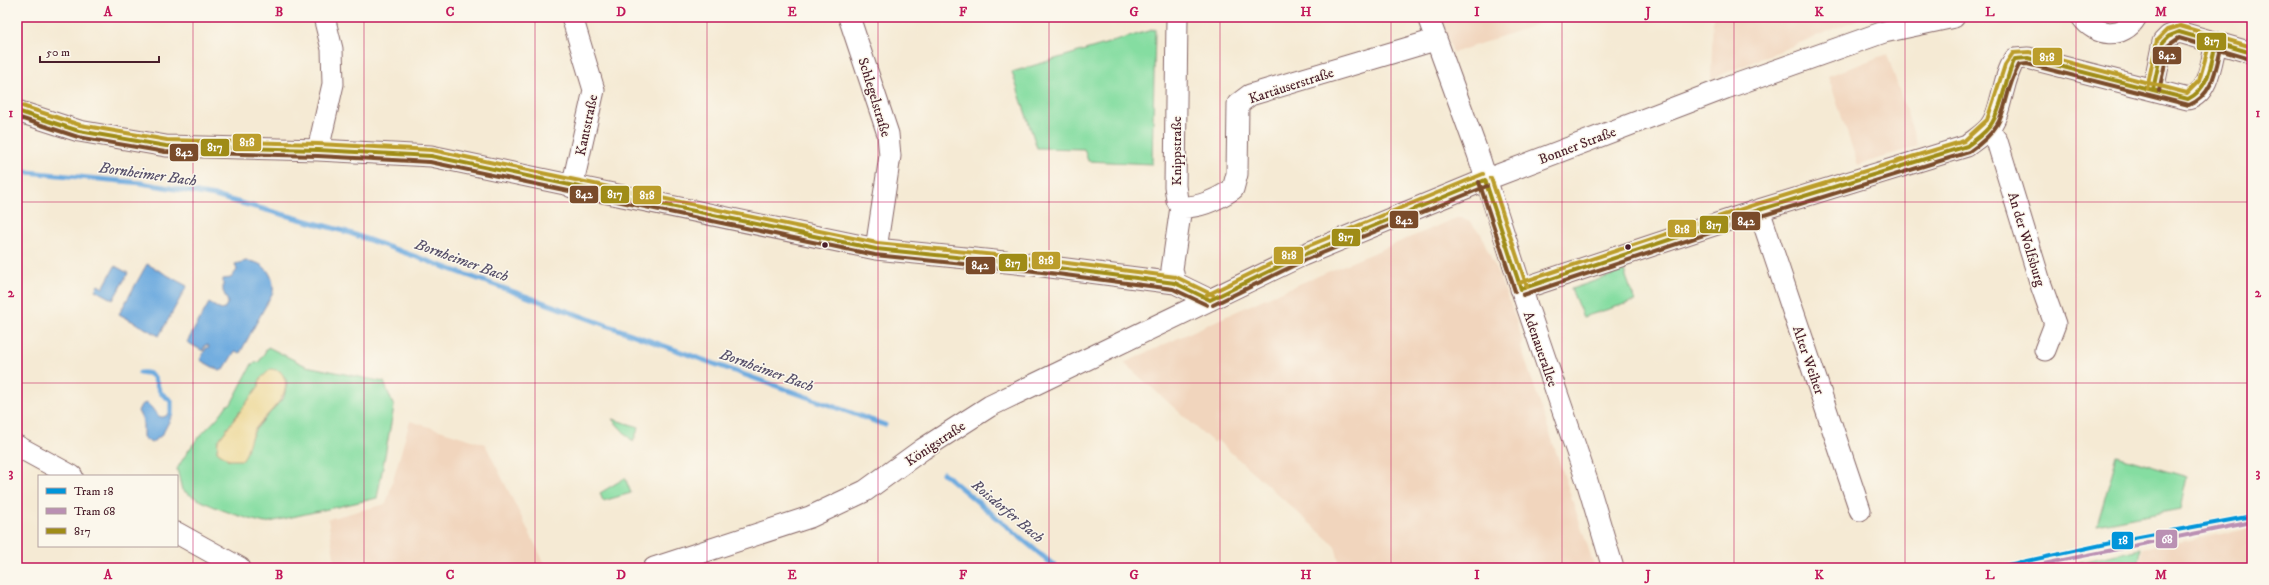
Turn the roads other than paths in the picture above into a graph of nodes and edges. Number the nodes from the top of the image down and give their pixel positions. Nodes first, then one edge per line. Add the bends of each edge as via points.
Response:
1 (324, 17) edge
2 (572, 17) edge
3 (849, 17) edge
4 (1177, 17) edge
5 (1428, 17) edge
6 (1954, 17) edge
7 (2081, 17) edge
8 (2136, 17) edge
9 (1436, 40) junction
10 (2216, 43) junction
11 (2252, 52) edge
12 (2153, 90) junction
13 (17, 111) edge
14 (1988, 130) junction
15 (318, 150) junction
16 (1485, 180) junction
17 (572, 187) junction
18 (1180, 207) junction
19 (1759, 210) junction
20 (876, 249) junction
21 (1175, 283) junction
22 (1521, 289) junction
23 (1210, 300) junction
24 (2045, 350) dead end
25 (17, 446) edge
26 (70, 475) edge
27 (1860, 510) dead end
28 (178, 534) edge
29 (240, 568) edge
30 (654, 568) edge
31 (1613, 568) edge

1 - 15 street via 332,49 334,84
2 - 17 street, Kantstraße via 594,90
3 - 20 street, Schlegelstraße via 888,134 890,156
4 - 18 street, Knippstraße via 1175,186
5 - 9 street, Adenauerallee
6 - 16 street, Bonner Straße via 1884,32 1726,88
7 - 8 street via 2090,27 2102,33 2114,33 2126,28
9 - 16 street, Adenauerallee
9 - 18 street, Kartäuserstraße via 1250,95 1238,104 1237,174 1233,189 1190,208
10 - 11 street
10 - 12 street via 2204,88 2196,97 2188,99
10 - 12 street via 2179,32 2169,36 2163,42
12 - 14 street via 2028,58 2015,60 2008,71 1997,111
13 - 15 street via 79,131 166,146
14 - 19 street via 1967,146
14 - 24 street, An der Wolfsburg via 1997,141 2055,324
15 - 17 street via 431,156
16 - 22 street, Adenauerallee
16 - 23 street, Bonner Straße via 1303,255
17 - 20 street
18 - 21 street, Knippstraße via 1172,269
19 - 22 street
19 - 27 street, Alter Weiher
20 - 21 street via 1036,265
21 - 23 street
22 - 31 street, Adenauerallee via 1587,481
23 - 30 street, Königstraße via 990,406 923,449 865,491 810,517
25 - 26 street
28 - 29 street

